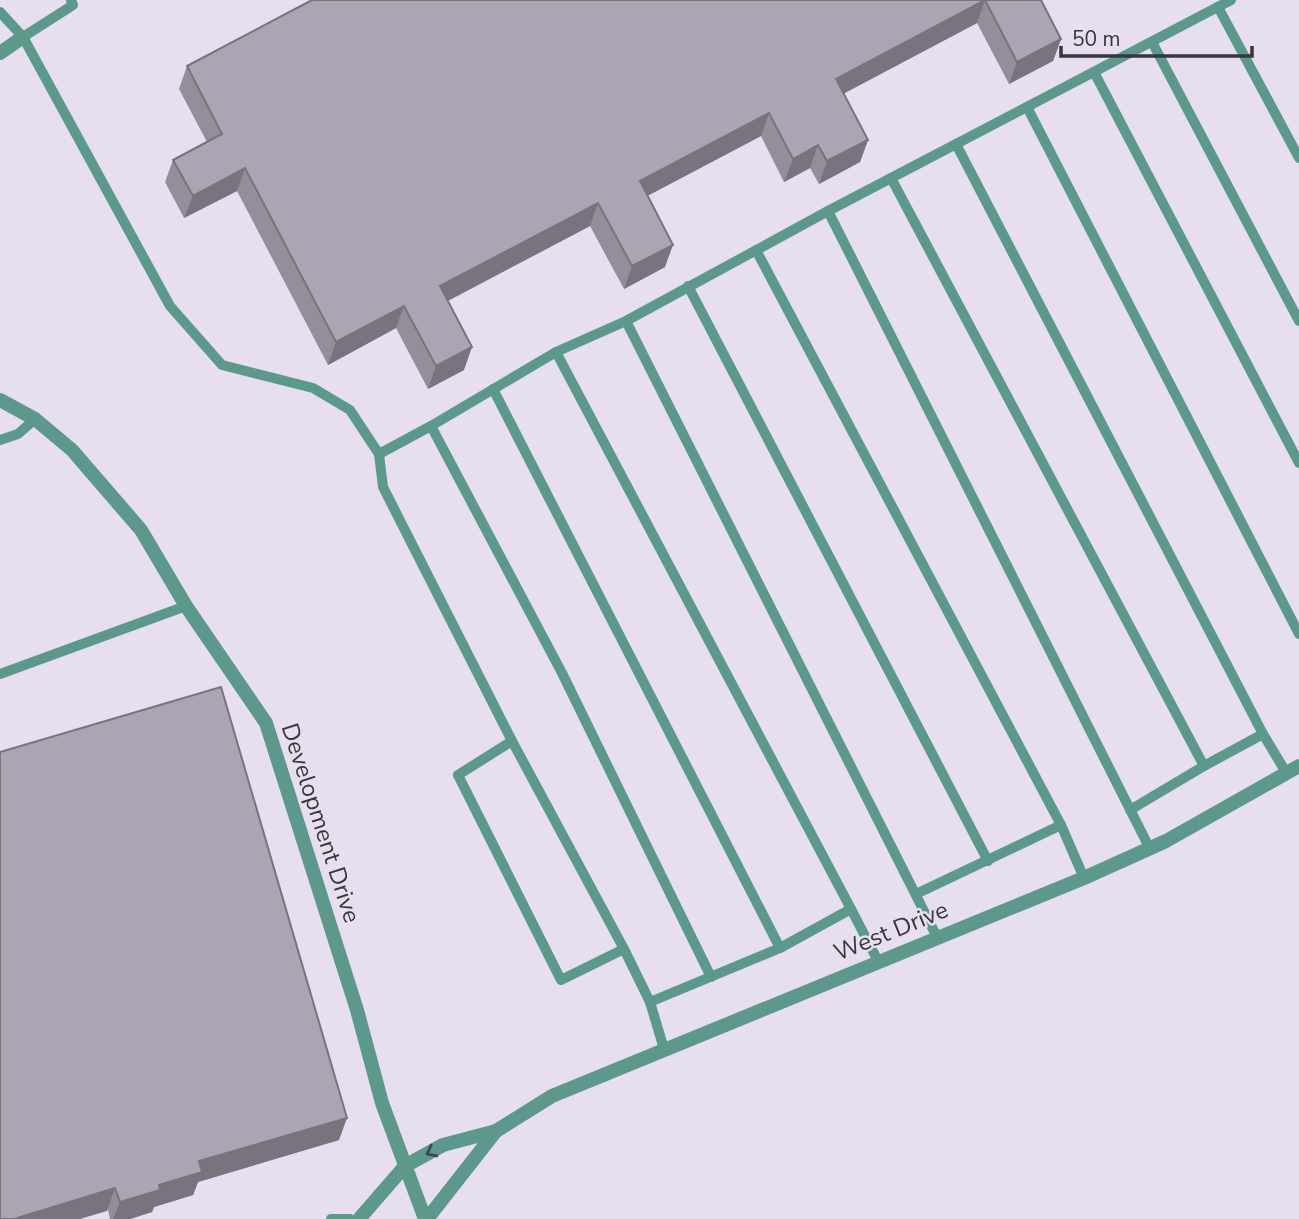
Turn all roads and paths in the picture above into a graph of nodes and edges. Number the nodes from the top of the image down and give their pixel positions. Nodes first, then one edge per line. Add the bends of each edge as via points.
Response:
1 (71, 0) edge
2 (1231, 0) edge
3 (1218, 7) junction
4 (0, 12) edge
5 (23, 37) junction
6 (1152, 42) junction
7 (0, 53) edge
8 (1094, 72) junction
9 (1027, 107) junction
10 (956, 144) junction
11 (1299, 158) edge
12 (891, 178) junction
13 (828, 211) junction
14 (756, 250) junction
15 (688, 286) junction
16 (626, 321) junction
17 (1299, 321) edge
18 (556, 352) junction
19 (493, 389) junction
20 (0, 400) edge
21 (36, 419) junction
22 (431, 426) junction
23 (0, 440) edge
24 (379, 454) junction
25 (1299, 463) edge
26 (187, 606) junction
27 (1299, 634) edge
28 (0, 674) edge
29 (1263, 734) junction
30 (512, 741) junction
31 (1204, 766) junction
32 (1293, 770) edge
33 (1130, 810) junction
34 (1061, 825) junction
35 (1150, 849) junction
36 (988, 861) junction
37 (1084, 878) junction
38 (916, 894) junction
39 (851, 909) junction
40 (937, 937) junction
41 (780, 948) junction
42 (624, 949) junction
43 (878, 961) junction
44 (710, 977) junction
45 (650, 1002) junction
46 (664, 1049) junction
47 (496, 1131) junction
48 (405, 1166) junction
49 (331, 1219) edge
50 (350, 1219) edge
51 (359, 1219) edge
52 (426, 1219) edge

1 - 5 lane via 74,5
2 - 3 lane
3 - 6 lane
3 - 11 lane
4 - 5 lane
5 - 7 street
5 - 24 lane via 170,306 222,365 313,388 350,410
6 - 8 lane
6 - 17 lane
8 - 9 lane
8 - 25 lane
9 - 10 lane
9 - 27 lane
10 - 12 lane
10 - 29 lane
12 - 13 lane
12 - 31 lane
13 - 14 lane
13 - 33 lane
14 - 15 lane
14 - 34 lane
15 - 16 lane
15 - 36 lane
16 - 18 lane
16 - 38 lane
18 - 19 lane
18 - 39 lane
19 - 22 lane
19 - 41 lane
20 - 21 street, Development Drive
21 - 23 lane via 18,434
21 - 26 street, Development Drive via 72,450 141,530
22 - 24 lane
22 - 44 lane via 562,673
24 - 30 lane via 383,487
26 - 28 lane
26 - 48 street, Development Drive via 266,723
29 - 31 lane
29 - 32 lane
30 - 42 lane
30 - 42 lane via 458,775 561,980
31 - 33 lane
32 - 35 street, West Drive
33 - 35 lane
34 - 36 lane
34 - 37 lane
35 - 37 street, West Drive
36 - 38 lane
37 - 40 street, West Drive
38 - 40 lane
39 - 41 lane
39 - 43 lane
40 - 43 street, West Drive
41 - 44 lane
42 - 45 lane
43 - 46 street, West Drive
44 - 45 lane
45 - 46 lane
46 - 47 street, West Drive via 552,1096
47 -> 48 street, West Drive via 443,1145
47 - 52 street, West Drive
48 - 51 street, West Drive
48 - 52 street, Development Drive
49 - 50 lane

